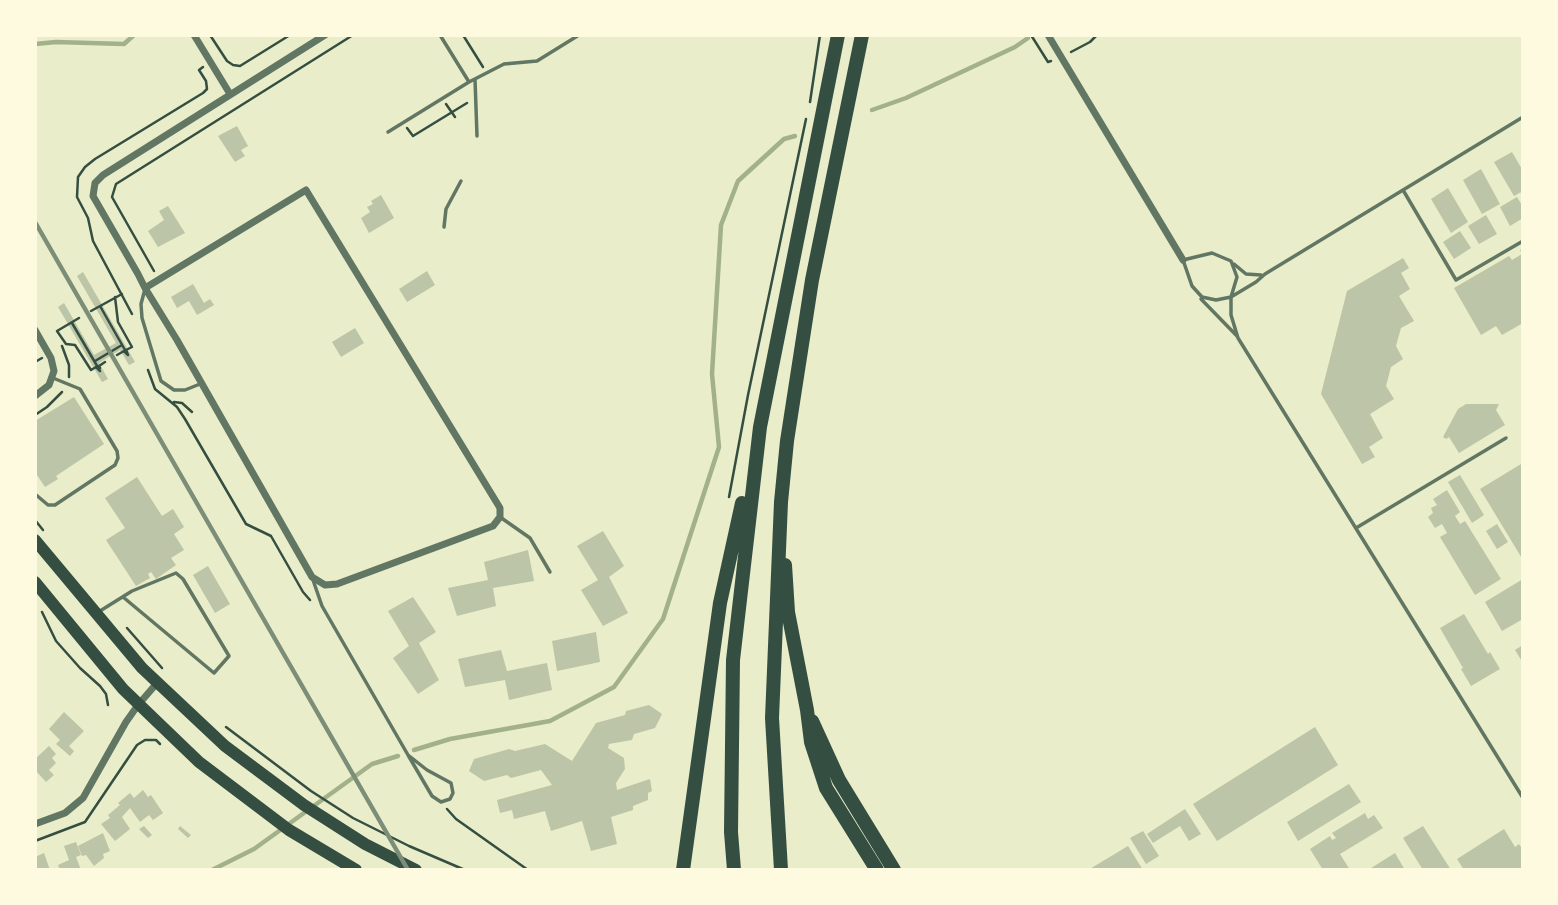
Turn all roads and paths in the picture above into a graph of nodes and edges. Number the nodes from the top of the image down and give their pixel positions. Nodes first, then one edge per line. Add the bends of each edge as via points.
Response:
1 (194, 35) edge
2 (210, 35) edge
3 (290, 35) edge
4 (325, 35) edge
5 (353, 35) edge
6 (440, 35) edge
7 (463, 35) edge
8 (579, 35) edge
9 (820, 35) edge
10 (829, 35) edge
11 (838, 35) edge
12 (865, 35) edge
13 (1031, 35) edge
14 (1048, 35) edge
15 (1097, 35) edge
16 (1069, 53) dead end
17 (1048, 62) dead end
18 (486, 73) junction
19 (475, 79) junction
20 (469, 82) junction
21 (827, 82) junction
22 (230, 94) junction
23 (476, 97) junction
24 (443, 98) junction
25 (809, 104) dead end
26 (452, 112) junction
27 (455, 117) dead end
28 (806, 117) dead end
29 (1523, 117) edge
30 (403, 122) junction
31 (388, 132) dead end
32 (413, 136) junction
33 (477, 136) dead end
34 (415, 142) dead end
35 (461, 181) dead end
36 (1403, 190) junction
37 (444, 227) dead end
38 (1523, 241) edge
39 (1183, 260) junction
40 (1231, 261) junction
41 (1263, 275) junction
42 (159, 280) junction
43 (145, 288) junction
44 (1196, 293) junction
45 (122, 294) dead end
46 (1231, 297) junction
47 (115, 298) junction
48 (100, 306) junction
49 (91, 311) dead end
50 (79, 318) dead end
51 (72, 322) junction
52 (35, 330) edge
53 (1238, 338) junction
54 (121, 343) junction
55 (117, 355) dead end
56 (128, 355) junction
57 (95, 361) junction
58 (105, 362) dead end
59 (100, 371) junction
60 (53, 376) junction
61 (202, 383) junction
62 (35, 396) edge
63 (172, 402) dead end
64 (192, 412) dead end
65 (760, 427) junction
66 (1506, 438) dead end
67 (35, 494) edge
68 (728, 502) dead end
69 (781, 502) junction
70 (500, 517) junction
71 (35, 520) edge
72 (1356, 528) junction
73 (41, 537) edge
74 (551, 572) dead end
75 (312, 578) junction
76 (35, 582) edge
77 (123, 597) junction
78 (41, 610) dead end
79 (96, 614) junction
80 (126, 627) dead end
81 (165, 671) dead end
82 (157, 683) junction
83 (108, 705) dead end
84 (138, 705) junction
85 (807, 710) junction
86 (225, 726) dead end
87 (408, 755) junction
88 (1523, 798) edge
89 (444, 802) junction
90 (35, 824) edge
91 (352, 868) edge
92 (416, 870) edge
93 (465, 870) edge
94 (528, 870) edge
95 (683, 870) edge
96 (734, 870) edge
97 (780, 870) edge
98 (877, 870) edge
99 (894, 870) edge

1 - 22 street
2 - 3 path via 227,61 240,66
4 - 22 street
5 - 42 path via 116,184 112,197
6 - 20 lane
7 - 18 path
8 - 18 lane via 532,63 504,64
9 - 25 path
10 - 21 highway
11 - 21 highway
12 - 69 highway via 811,280
13 - 17 path
14 - 39 street
15 - 16 path
18 - 19 lane
19 - 20 lane
19 - 23 lane
20 - 24 lane
21 - 65 highway
22 - 43 street via 103,175 93,187 95,201
23 - 26 path
23 - 33 lane
24 - 26 path
24 - 30 lane
26 - 27 path
26 - 32 path
28 - 68 path
29 - 36 lane
30 - 31 lane
30 - 32 path
32 - 34 path
35 - 37 lane via 446,209
36 - 38 lane via 1456,281
36 - 41 lane
39 - 40 lane via 1212,253
39 - 44 lane
40 - 41 lane via 1246,274
40 - 46 lane via 1237,278
41 - 46 lane
42 - 43 street
42 - 70 street via 306,190 500,508
43 - 61 street
43 - 61 lane via 141,311 161,381 179,391
44 - 46 lane via 1216,300
44 - 53 lane
45 - 47 path
46 - 53 lane
47 - 48 path
47 - 56 path via 118,322 132,347 126,350
48 - 49 path
48 - 54 path
50 - 51 path
51 - 57 path
51 - 59 path via 57,331 66,344 75,345 91,370 96,367
52 - 60 street via 51,358
53 - 72 lane
54 - 56 path
54 - 57 path
55 - 56 path via 124,351
57 - 59 path
58 - 59 path
60 - 62 street
60 - 67 lane via 80,389 118,458 115,465 52,506
61 - 75 street
63 - 64 path via 182,403
65 - 95 highway via 720,603
65 - 96 highway via 733,660
66 - 72 lane
69 - 85 highway via 788,612
69 - 97 highway via 772,718
70 - 74 lane via 530,538
70 - 75 street via 494,526 337,584 325,585
71 - 73 path
72 - 88 lane
73 - 79 main road
75 - 87 lane via 322,606
76 - 84 main road
77 - 77 lane via 172,573 179,575 229,656 214,673
77 - 79 lane
78 - 83 path via 56,641 100,686
79 - 82 main road
80 - 81 path
82 - 84 street
82 - 92 main road via 225,746 304,805
84 - 90 street via 83,797 65,813
84 - 91 main road via 257,806
85 - 98 highway via 811,742 826,788
85 - 99 highway via 839,780
86 - 93 path via 353,818
87 - 89 lane via 432,796
87 - 89 lane via 451,783 453,793
89 - 94 path via 456,819

